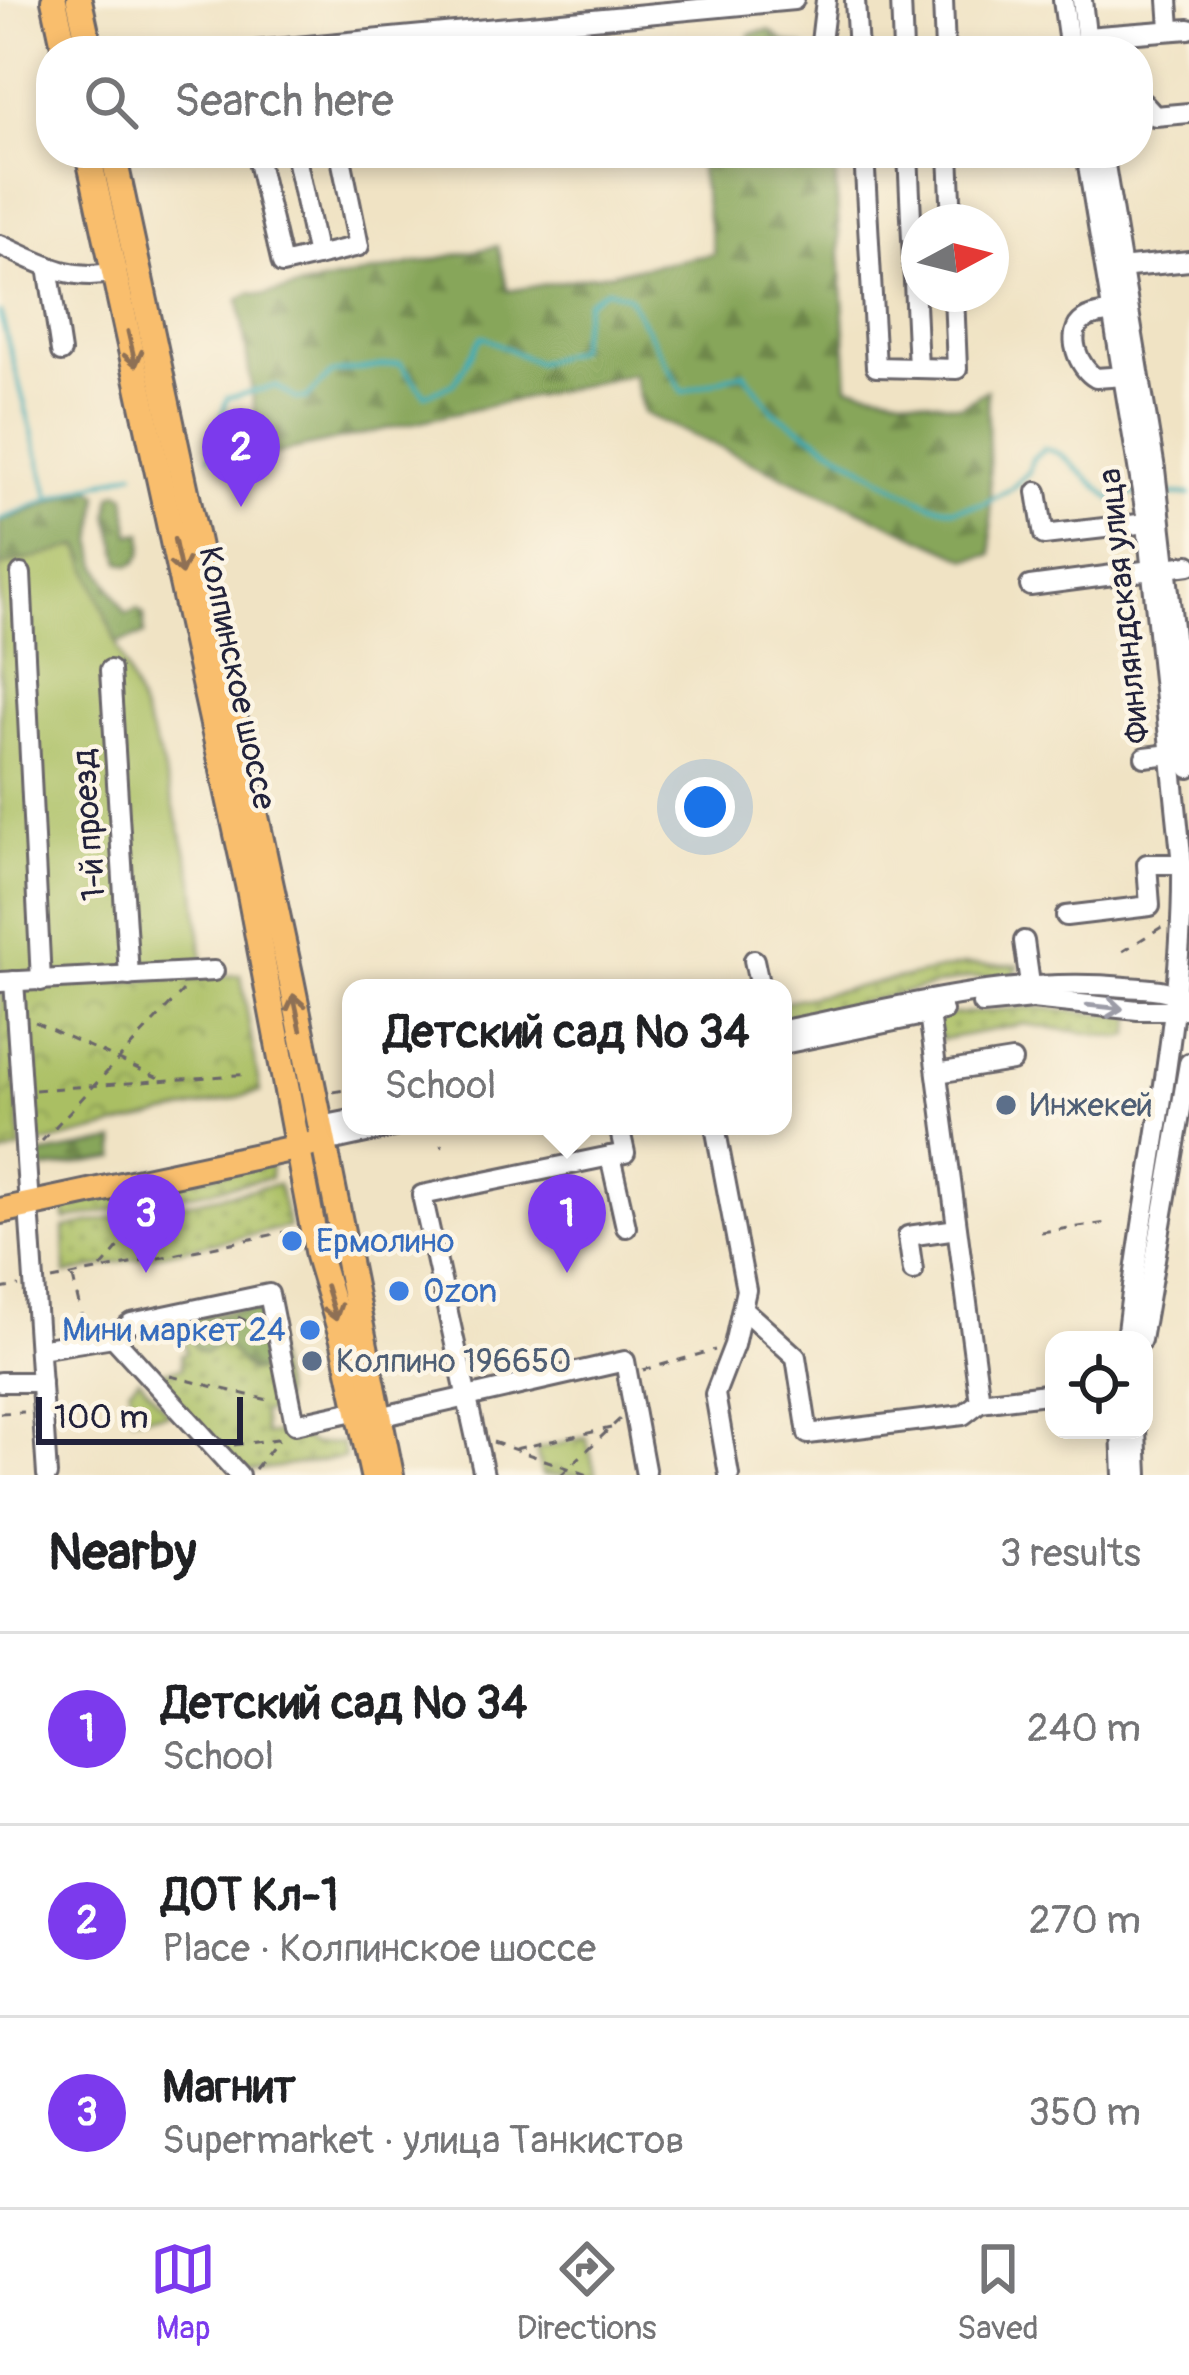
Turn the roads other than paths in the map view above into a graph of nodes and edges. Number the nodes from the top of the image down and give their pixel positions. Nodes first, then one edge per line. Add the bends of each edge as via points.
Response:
1 (54, 0) edge
2 (79, 0) edge
3 (794, 0) edge
4 (826, 0) edge
5 (855, 0) edge
6 (901, 0) edge
7 (943, 0) edge
8 (1063, 0) edge
9 (1082, 0) edge
10 (1168, 0) edge
11 (1179, 29) edge
12 (62, 36) edge
13 (87, 36) edge
14 (438, 36) edge
15 (822, 36) edge
16 (857, 36) edge
17 (902, 36) edge
18 (944, 36) edge
19 (1068, 36) edge
20 (1086, 36) edge
21 (1136, 36) edge
22 (1189, 113) edge
23 (1153, 114) edge
24 (91, 168) edge
25 (115, 168) edge
26 (260, 168) edge
27 (298, 168) edge
28 (343, 168) edge
29 (865, 168) edge
30 (909, 168) edge
31 (950, 168) edge
32 (1091, 168) edge
33 (1104, 168) edge
34 (951, 204) edge
35 (0, 245) edge
36 (317, 256) junction
37 (1189, 261) edge
38 (48, 266) junction
39 (1114, 268) junction
40 (114, 272) junction
41 (955, 312) edge
42 (1113, 312) junction
43 (61, 352) dead end
44 (918, 368) junction
45 (1125, 376) junction
46 (1147, 470) junction
47 (1037, 492) dead end
48 (1151, 517) junction
49 (1189, 565) edge
50 (1160, 568) junction
51 (21, 574) dead end
52 (1030, 586) dead end
53 (110, 670) dead end
54 (1171, 754) junction
55 (1145, 757) dead end
56 (1189, 768) edge
57 (1182, 864) junction
58 (1066, 916) dead end
59 (1024, 941) dead end
60 (754, 960) dead end
61 (207, 971) road end
62 (129, 976) junction
63 (758, 979) edge
64 (41, 980) junction
65 (7, 981) edge
66 (1030, 983) junction
67 (1182, 1003) edge
68 (929, 1014) junction
69 (792, 1028) edge
70 (792, 1042) edge
71 (1012, 1061) dead end
72 (1189, 1063) edge
73 (937, 1073) junction
74 (342, 1124) edge
75 (342, 1132) edge
76 (323, 1134) junction
77 (621, 1135) edge
78 (716, 1135) edge
79 (296, 1140) junction
80 (610, 1156) junction
81 (1179, 1168) edge
82 (0, 1193) edge
83 (29, 1196) junction
84 (0, 1210) edge
85 (626, 1227) dead end
86 (957, 1229) junction
87 (913, 1270) dead end
88 (744, 1310) junction
89 (1127, 1331) edge
90 (1144, 1331) edge
91 (113, 1337) junction
92 (39, 1349) junction
93 (156, 1352) dead end
94 (137, 1363) junction
95 (0, 1382) edge
96 (41, 1382) junction
97 (1045, 1394) edge
98 (467, 1398) junction
99 (980, 1402) junction
100 (369, 1413) junction
101 (1121, 1439) edge
102 (1136, 1439) edge
103 (245, 1473) edge
104 (46, 1475) edge
105 (373, 1475) edge
106 (391, 1475) edge
107 (484, 1475) edge
108 (646, 1475) edge
109 (729, 1475) edge
110 (1123, 1475) edge
111 (1138, 1475) edge

1 - 12 main road
2 - 13 main road
3 - 14 street
4 - 15 street
5 - 16 street
6 - 17 street
7 - 18 street
8 - 19 street
9 - 20 street
10 - 11 street
11 - 21 street
22 - 23 street
24 - 40 main road, Колпинское шоссе
76 -> 25 main road, Колпинское шоссе
26 - 36 street via 282,264
27 - 36 street
28 - 36 street via 359,247
29 - 44 street via 876,367
30 - 44 street
31 - 34 street
32 - 39 street, Финляндская улица
33 - 39 street, Финляндская улица
35 - 38 street
37 - 39 street
38 - 40 street via 90,278
38 - 43 street
39 - 42 street, Финляндская улица
39 - 46 street, Финляндская улица
40 -> 79 main road, Колпинское шоссе
41 - 44 street via 957,369
42 - 45 street, Финляндская улица
42 - 45 street via 1078,325 1077,350 1086,373
45 - 46 street, Финляндская улица
46 - 48 street, Финляндская улица
47 - 48 street via 1044,535
48 - 50 street, Финляндская улица
49 - 50 street
50 - 52 street
50 - 54 street, Финляндская улица
50 - 56 street, Финляндская улица
51 - 64 street
53 - 62 street, 1-й проезд
54 - 55 street
54 - 57 street, Финляндская улица
57 - 58 street via 1147,864 1150,906
57 - 67 street, Финляндская улица
59 - 66 street
60 - 63 street
61 - 62 street
62 - 64 street
64 - 65 street
65 - 83 street
66 - 67 street via 1089,984
66 - 69 street
68 -> 67 street via 999,1000
67 - 89 street, Финляндская улица
68 - 70 street
68 - 73 street
71 - 73 street
72 - 81 street
73 - 86 street
74 - 76 street
75 - 76 street
76 - 79 main road
76 - 100 main road, Колпинское шоссе
77 - 80 street via 625,1153
78 - 88 street via 745,1270
79 - 83 main road
79 -> 100 main road, Колпинское шоссе via 318,1256
80 - 85 street
80 - 98 street via 422,1195
81 - 90 street
82 - 83 main road
83 - 84 main road
83 - 92 street
86 - 87 street via 908,1236
86 - 99 street
88 - 99 street via 796,1357 808,1434 963,1414
88 - 109 street via 716,1394
91 - 92 street
91 - 94 street
91 - 100 street via 131,1323 269,1294 293,1413
92 - 96 street
93 - 94 street
94 - 103 street
95 - 96 street
96 - 104 street
97 - 99 street
98 - 100 street
98 - 107 street
98 - 108 street via 625,1361
100 - 105 main road
100 - 106 main road
101 - 110 street
102 - 111 street

